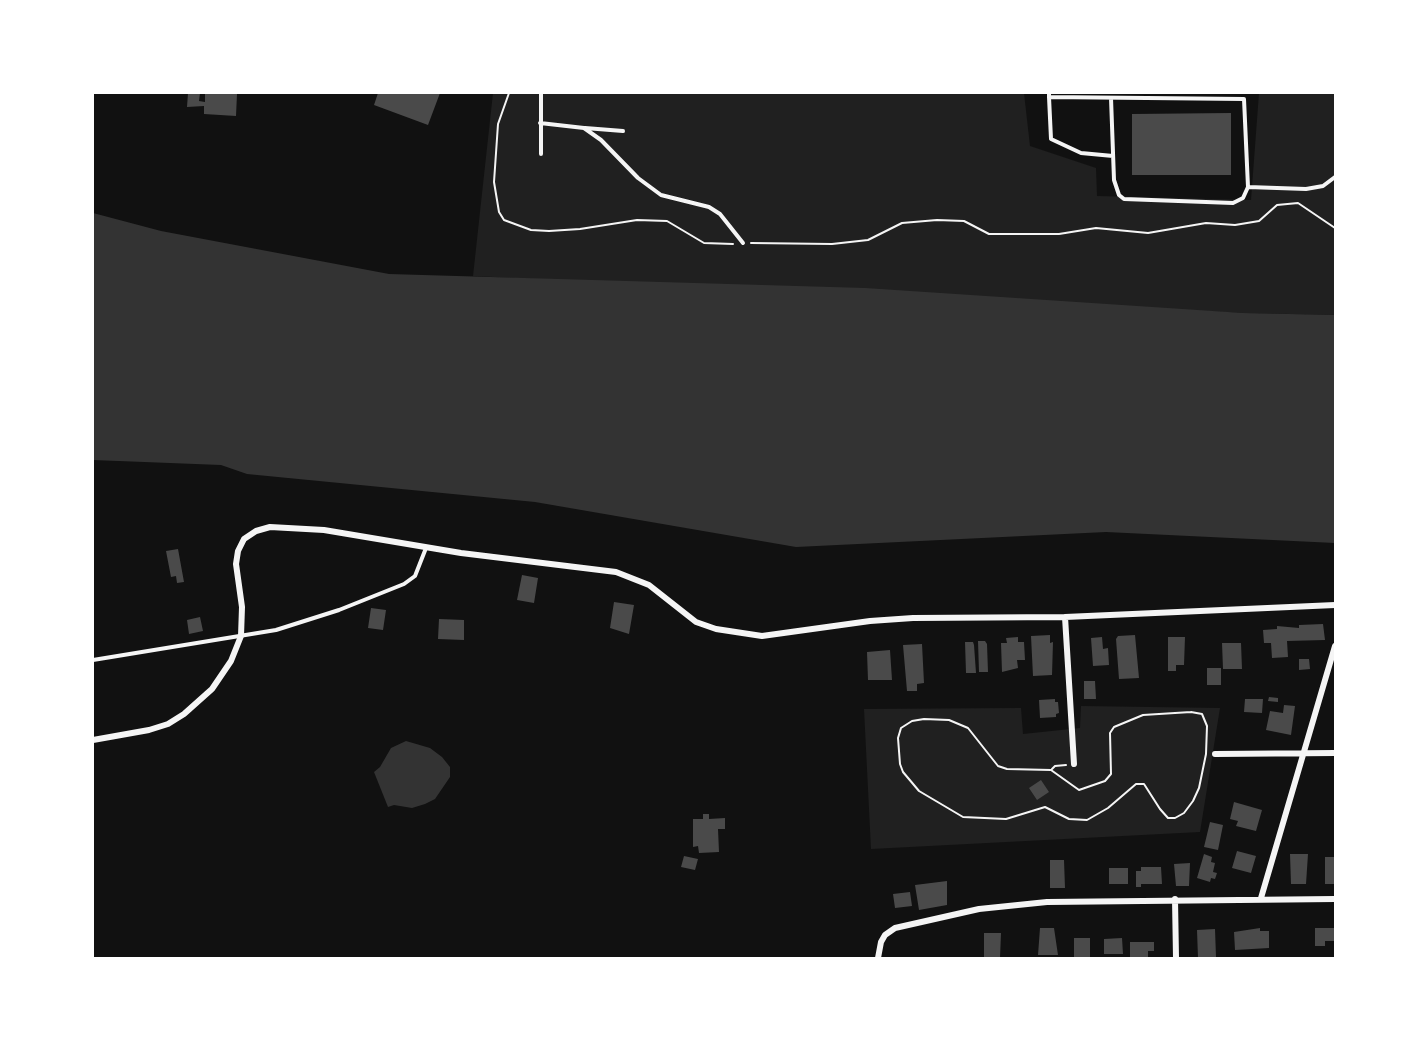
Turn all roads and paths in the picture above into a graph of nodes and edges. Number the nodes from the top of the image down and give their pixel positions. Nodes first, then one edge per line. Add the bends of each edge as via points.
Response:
1 (509, 93) edge
2 (541, 93) edge
3 (1049, 95) edge
4 (1111, 98) junction
5 (540, 123) junction
6 (584, 128) junction
7 (623, 131) dead end
8 (541, 154) dead end
9 (1113, 156) junction
10 (1335, 177) edge
11 (1248, 187) junction
12 (1335, 228) edge
13 (743, 243) junction
14 (426, 547) junction
15 (1335, 605) edge
16 (1065, 617) junction
17 (241, 636) junction
18 (1335, 646) edge
19 (93, 660) edge
20 (93, 740) edge
21 (1303, 753) junction
22 (1335, 753) edge
23 (1215, 754) dead end
24 (1074, 764) joint
25 (1051, 770) junction
26 (1261, 898) junction
27 (1175, 899) junction
28 (1335, 899) edge
29 (878, 958) edge
30 (1176, 958) edge

1 - 13 path via 498,124 494,173 499,212 504,220 523,228 549,231 667,220 704,243
2 - 5 lane
3 - 4 lane
3 - 9 lane via 1051,139 1081,153
4 - 9 lane
4 - 11 lane via 1244,99
5 - 6 lane
5 - 8 lane
6 - 7 lane
6 - 13 lane via 661,195 709,207 720,214
9 - 11 lane via 1115,188 1129,201 1233,203 1244,198
10 - 11 lane via 1323,186 1306,189
12 - 13 path via 1298,203 1277,205 1259,221 1236,225 1206,223 1148,233 1096,228 1059,234 989,234 964,221 937,220 903,223 868,240 832,244
14 - 16 street via 616,572 650,585 696,622 762,636 870,621
14 - 17 lane via 415,576 404,584 339,610 276,630
14 - 17 street via 305,528 270,527 256,531 244,539 237,558
15 - 16 street
16 - 24 street
17 - 19 lane
17 - 20 street via 222,675 184,714 150,730
18 - 21 street
21 - 22 street
21 - 23 street
21 - 26 street
24 - 25 path
25 - 25 path via 998,766 968,728 949,720 912,721 901,728 897,738 900,764 910,783 963,818 1006,819 1045,807 1069,819 1087,820 1136,784 1144,784 1168,818 1184,813 1199,788 1207,726 1202,714 1191,712 1143,715 1114,727 1110,733 1111,774 1105,781 1079,790
26 - 27 street
26 - 28 street
27 - 29 street via 1047,902 979,909 895,928 885,935
27 - 30 street

